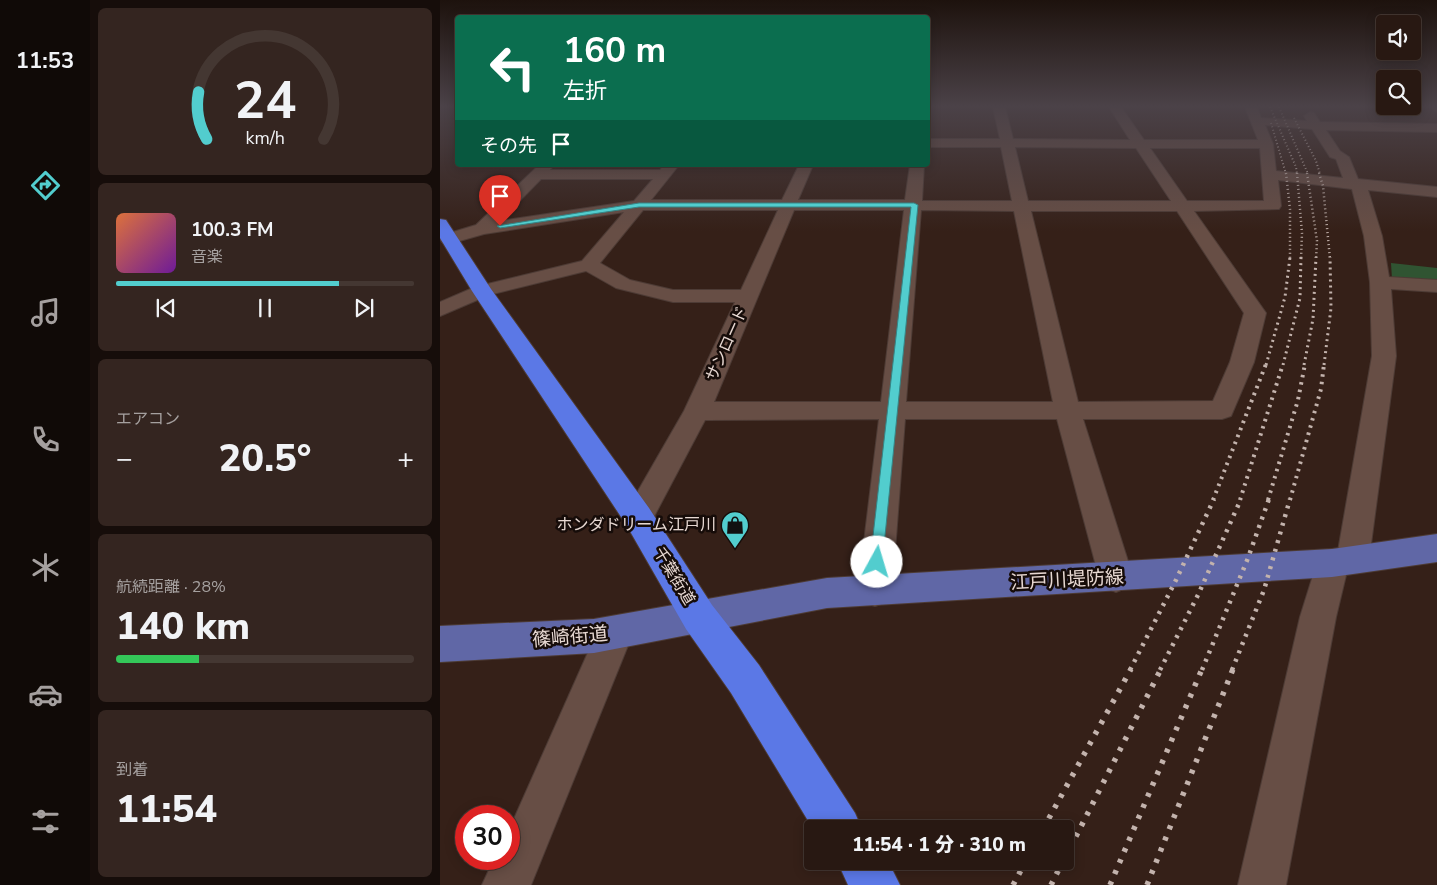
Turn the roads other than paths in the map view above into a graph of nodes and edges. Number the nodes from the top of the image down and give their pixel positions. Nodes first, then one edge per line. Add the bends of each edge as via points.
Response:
1 (1008, 148) edge
2 (1144, 148) edge
3 (1267, 148) edge
4 (1332, 148) edge
5 (805, 167) edge
6 (917, 167) edge
7 (541, 170) edge
8 (668, 170) edge
9 (1271, 176) junction
10 (1356, 185) junction
11 (1437, 192) edge
12 (639, 205) junction
13 (789, 205) junction
14 (914, 205) junction
15 (1021, 205) junction
16 (1182, 206) junction
17 (482, 229) junction
18 (445, 232) edge
19 (588, 264) junction
20 (1380, 282) junction
21 (1437, 286) edge
22 (482, 291) junction
23 (748, 296) junction
24 (440, 310) edge
25 (1067, 409) junction
26 (697, 411) junction
27 (893, 411) junction
28 (638, 517) junction
29 (1437, 548) edge
30 (1343, 561) junction
31 (1116, 577) junction
32 (875, 591) junction
33 (699, 617) junction
34 (615, 633) junction
35 (440, 644) edge
36 (833, 820) edge
37 (866, 870) edge
38 (506, 885) edge
39 (876, 885) edge
40 (1262, 885) edge

1 - 15 street
2 - 16 street
3 - 9 street
4 - 10 street via 1342,157
5 - 13 street, サンロード
6 - 14 street
7 - 8 street
7 - 17 street
8 - 12 street
9 - 10 street
9 - 16 street via 1273,206
10 - 11 street
10 - 20 street via 1373,236
12 - 13 street
12 - 17 street
12 - 19 street
13 - 14 street
13 - 23 street, サンロード
14 - 15 street
14 - 27 street
15 - 16 street
15 - 25 street
16 - 25 street via 1255,313 1242,362 1222,410
17 - 18 street
18 - 22 highway, 千葉街道
19 - 22 street
19 - 23 street via 623,284 673,296
20 - 21 street
20 - 30 street via 1384,356
22 - 24 street
22 - 28 highway, 千葉街道
23 - 26 street, サンロード
25 - 27 street
25 - 31 street
26 - 27 street
26 - 28 street, サンロード
27 - 32 street
28 - 33 highway, 千葉街道
29 - 30 main road, 江戸川堤防線
30 - 31 main road, 江戸川堤防線
30 - 40 street via 1318,617
31 - 32 main road, 江戸川堤防線
32 - 33 main road, 江戸川堤防線 via 827,593
33 - 34 main road, 篠崎街道
33 - 36 highway, 千葉街道 via 745,679
34 - 35 main road, 篠崎街道
34 - 38 street via 523,852
37 - 39 highway

